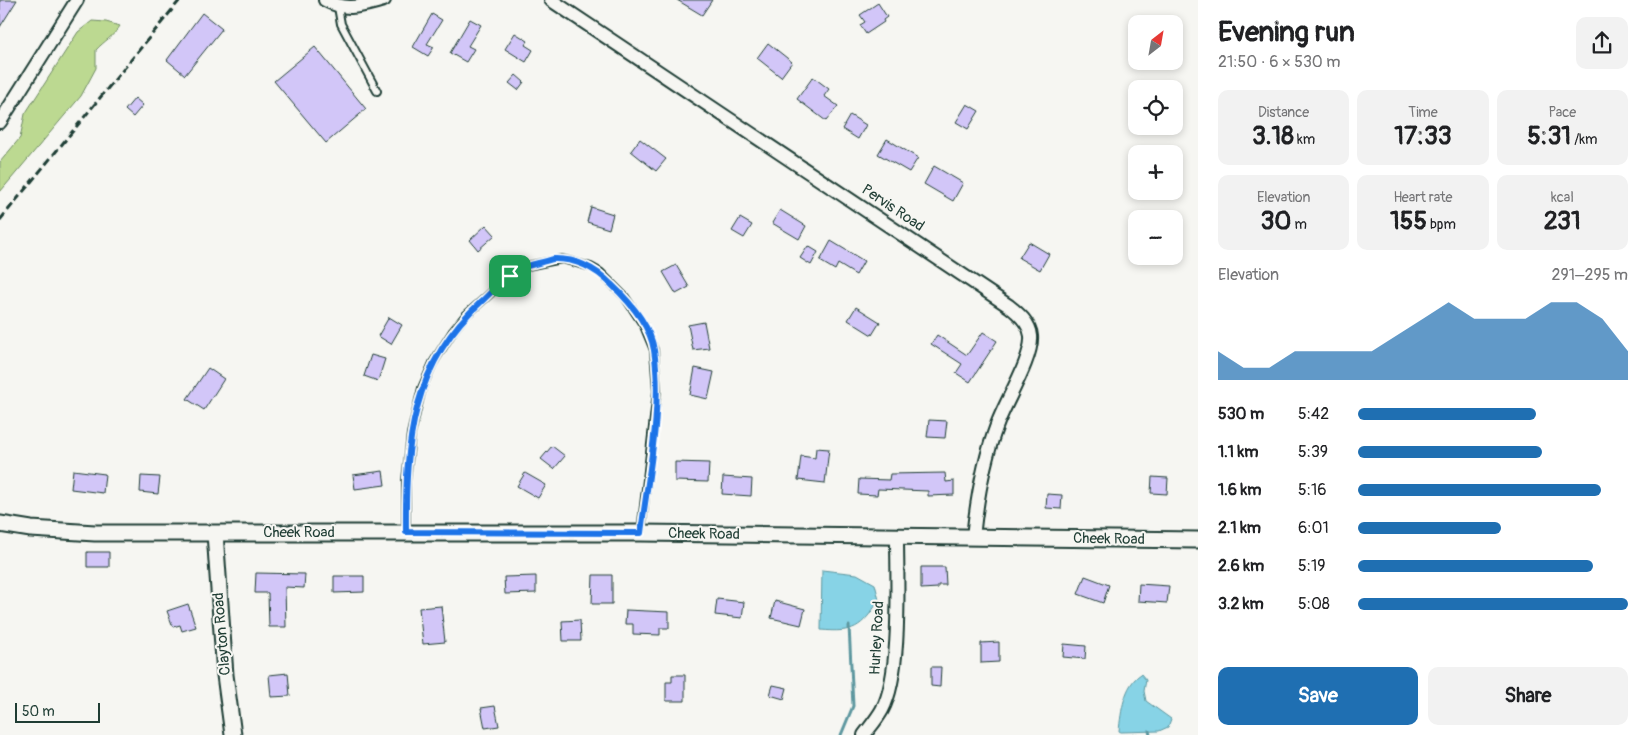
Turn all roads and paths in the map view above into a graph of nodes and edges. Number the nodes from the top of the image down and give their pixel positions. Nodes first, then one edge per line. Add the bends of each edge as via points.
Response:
1 (77, 0) edge
2 (325, 0) edge
3 (384, 0) edge
4 (551, 0) edge
5 (338, 7) junction
6 (377, 92) dead end
7 (1, 117) edge
8 (0, 524) edge
9 (406, 532) junction
10 (215, 533) junction
11 (641, 533) junction
12 (897, 536) junction
13 (973, 537) junction
14 (1198, 540) edge
15 (233, 735) edge
16 (864, 735) edge

1 - 7 street
2 - 5 street
3 - 5 street via 349,8
4 - 13 street, Pervis Road via 1009,306 1024,320 1031,335 1027,358 996,426 978,494
5 - 6 lane via 341,24
8 - 10 street, Cheek Road via 95,533
9 - 10 street, Cheek Road
9 - 11 street, Cheek Road
9 - 11 lane via 406,481 411,434 422,388 433,363 464,316 510,276 522,268 562,259 600,272 626,296 654,350 657,390
10 - 15 street, Clayton Road
11 - 12 street, Cheek Road
12 - 13 street, Cheek Road
12 - 16 street, Hurley Road via 895,653 890,688 882,710
13 - 14 street, Cheek Road

